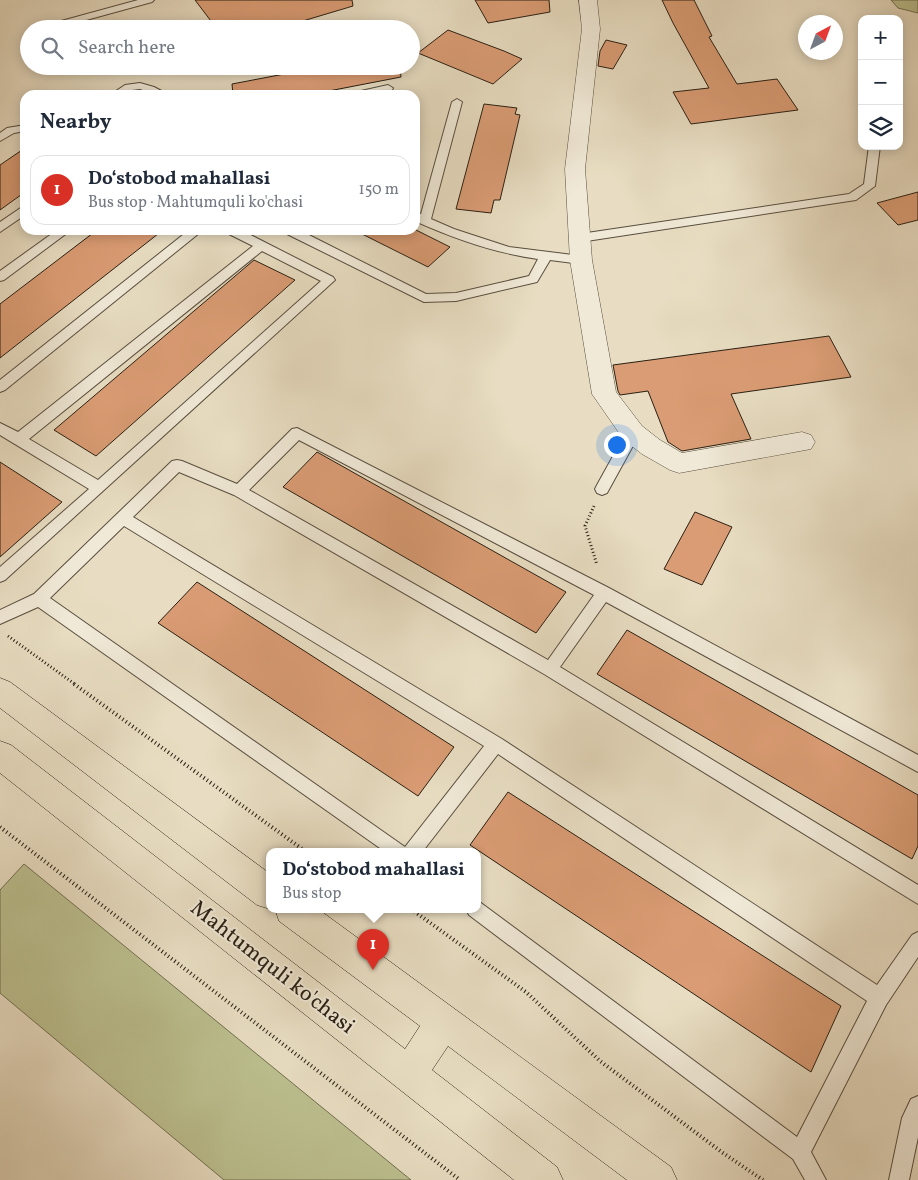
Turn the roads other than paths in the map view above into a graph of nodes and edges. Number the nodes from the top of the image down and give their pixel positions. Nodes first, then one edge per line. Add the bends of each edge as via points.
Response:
1 (149, 0) edge
2 (588, 0) edge
3 (75, 20) edge
4 (388, 88) dead end
5 (122, 90) edge
6 (154, 90) edge
7 (379, 90) edge
8 (457, 102) dead end
9 (20, 129) edge
10 (0, 138) edge
11 (874, 150) edge
12 (20, 213) edge
13 (420, 218) edge
14 (0, 228) edge
15 (58, 235) edge
16 (191, 235) edge
17 (241, 235) edge
18 (299, 235) edge
19 (580, 238) junction
20 (262, 245) junction
21 (546, 256) junction
22 (581, 260) junction
23 (0, 277) edge
24 (0, 387) edge
25 (0, 428) edge
26 (633, 433) junction
27 (19, 439) junction
28 (802, 442) dead end
29 (99, 488) junction
30 (602, 489) road end
31 (239, 491) junction
32 (122, 518) junction
33 (0, 576) edge
34 (598, 590) junction
35 (40, 599) junction
36 (0, 617) edge
37 (550, 669) junction
38 (0, 690) edge
39 (496, 744) junction
40 (918, 764) edge
41 (4, 766) edge
42 (394, 848) edge
43 (414, 848) edge
44 (266, 890) edge
45 (918, 895) edge
46 (296, 913) edge
47 (480, 913) edge
48 (918, 941) edge
49 (879, 998) junction
50 (443, 1022) junction
51 (409, 1075) junction
52 (918, 1106) edge
53 (800, 1152) junction
54 (544, 1180) edge
55 (658, 1180) edge
56 (816, 1180) edge
57 (899, 1180) edge

1 - 3 lane
2 - 19 street via 591,29 576,169
4 - 7 lane
5 - 6 lane via 143,85
8 - 13 lane
9 - 10 lane via 11,130
11 - 19 lane via 869,186 852,197
12 - 14 lane
13 - 21 lane via 450,232 508,251
15 - 23 lane
16 - 24 lane
17 - 20 lane
18 - 21 lane via 424,298 456,297 533,279
19 - 22 street
20 - 27 lane
20 - 29 lane via 330,280
21 - 22 lane
22 - 26 street via 604,394
25 - 27 lane
26 - 28 street via 679,463
26 - 30 lane
27 - 29 lane
29 - 33 lane
31 - 32 lane via 177,464
31 - 34 lane via 297,433
31 - 37 lane
32 - 35 lane
32 - 39 lane
34 - 37 lane
34 - 40 lane
35 - 36 lane
35 - 42 lane
37 - 45 lane
38 - 44 main road
39 - 43 lane
39 - 49 lane
41 - 51 main road, Mahtumquli ko'chasi
46 - 50 main road
47 - 53 lane
48 - 49 lane
49 - 53 lane
50 - 51 main road
50 - 55 main road
51 - 54 main road, Mahtumquli ko'chasi
52 - 57 lane via 912,1118
53 - 56 lane

